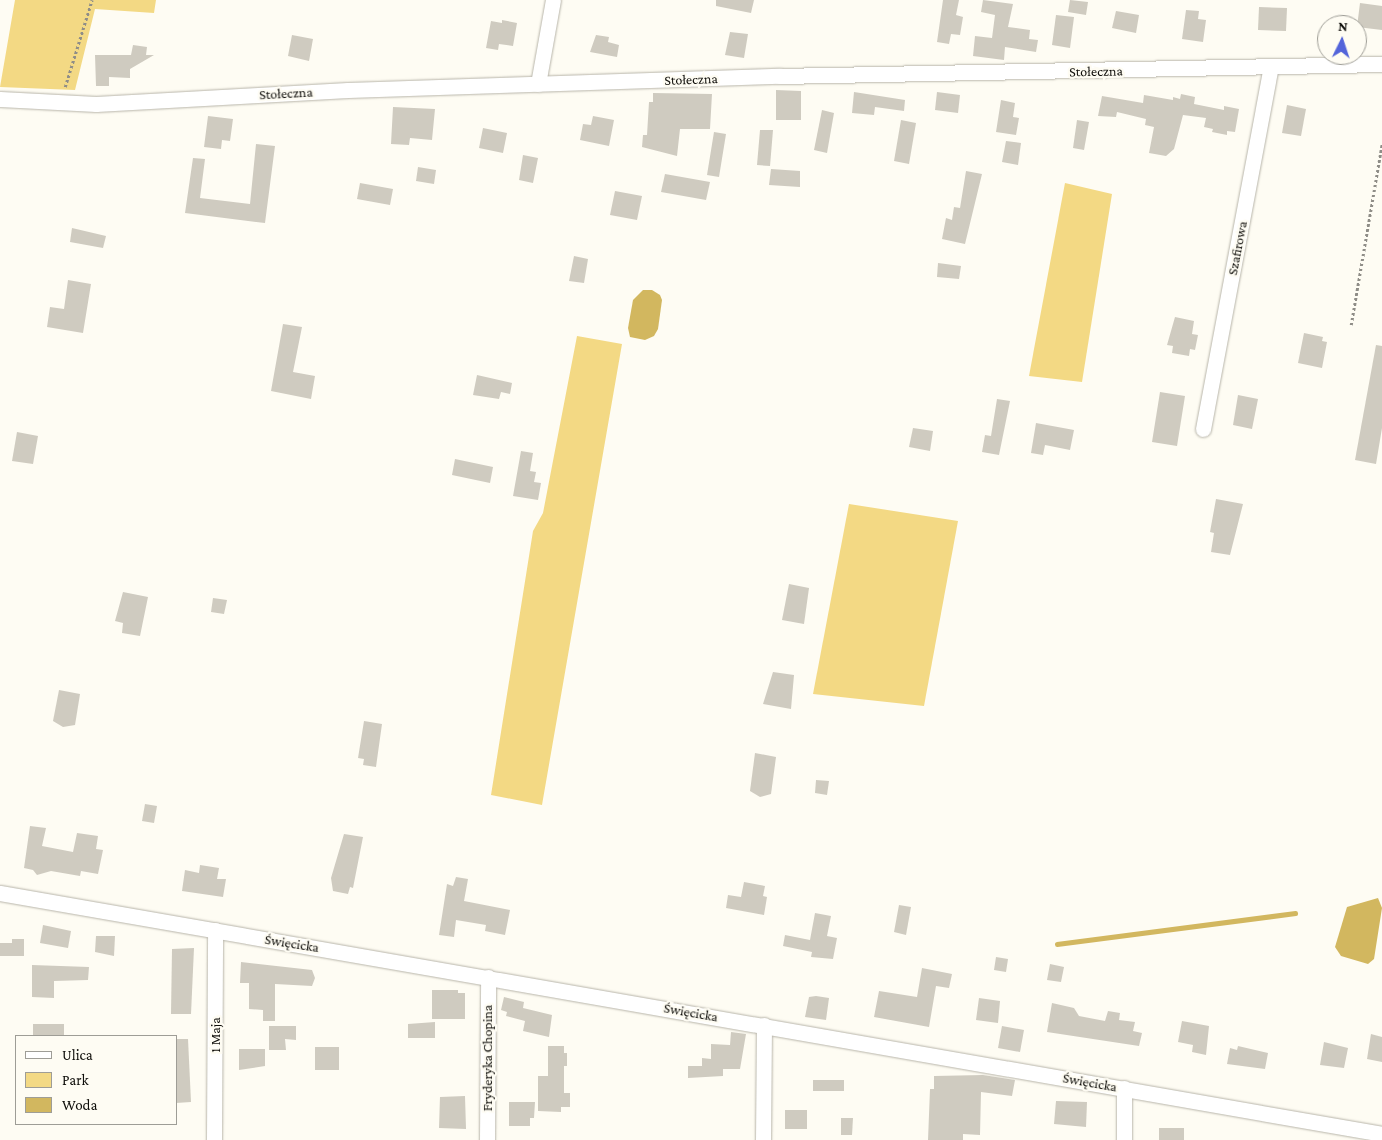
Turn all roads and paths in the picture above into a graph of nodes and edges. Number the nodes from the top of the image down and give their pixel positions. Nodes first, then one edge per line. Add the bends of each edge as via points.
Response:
1 (92, 0) edge
2 (552, 0) edge
3 (1382, 64) edge
4 (1271, 67) junction
5 (538, 84) junction
6 (0, 99) edge
7 (60, 103) junction
8 (1382, 144) edge
9 (1351, 326) dead end
10 (1203, 429) dead end
11 (0, 893) edge
12 (215, 930) junction
13 (488, 977) junction
14 (764, 1025) junction
15 (1124, 1088) junction
16 (1382, 1134) edge
17 (214, 1140) edge
18 (487, 1140) edge
19 (763, 1140) edge
20 (1124, 1140) edge

1 - 7 path
2 - 5 street
3 - 4 street, Stołeczna
4 - 5 street, Stołeczna
4 - 10 street, Szafirowa
5 - 7 street, Stołeczna
6 - 7 street, Stołeczna
8 - 9 path
11 - 12 street, Święcicka
12 - 13 street, Święcicka
12 - 17 street, 1 Maja
13 - 14 street, Święcicka
13 - 18 street, Fryderyka Chopina
14 - 15 street, Święcicka
14 - 19 street
15 - 16 street, Święcicka
15 - 20 street

